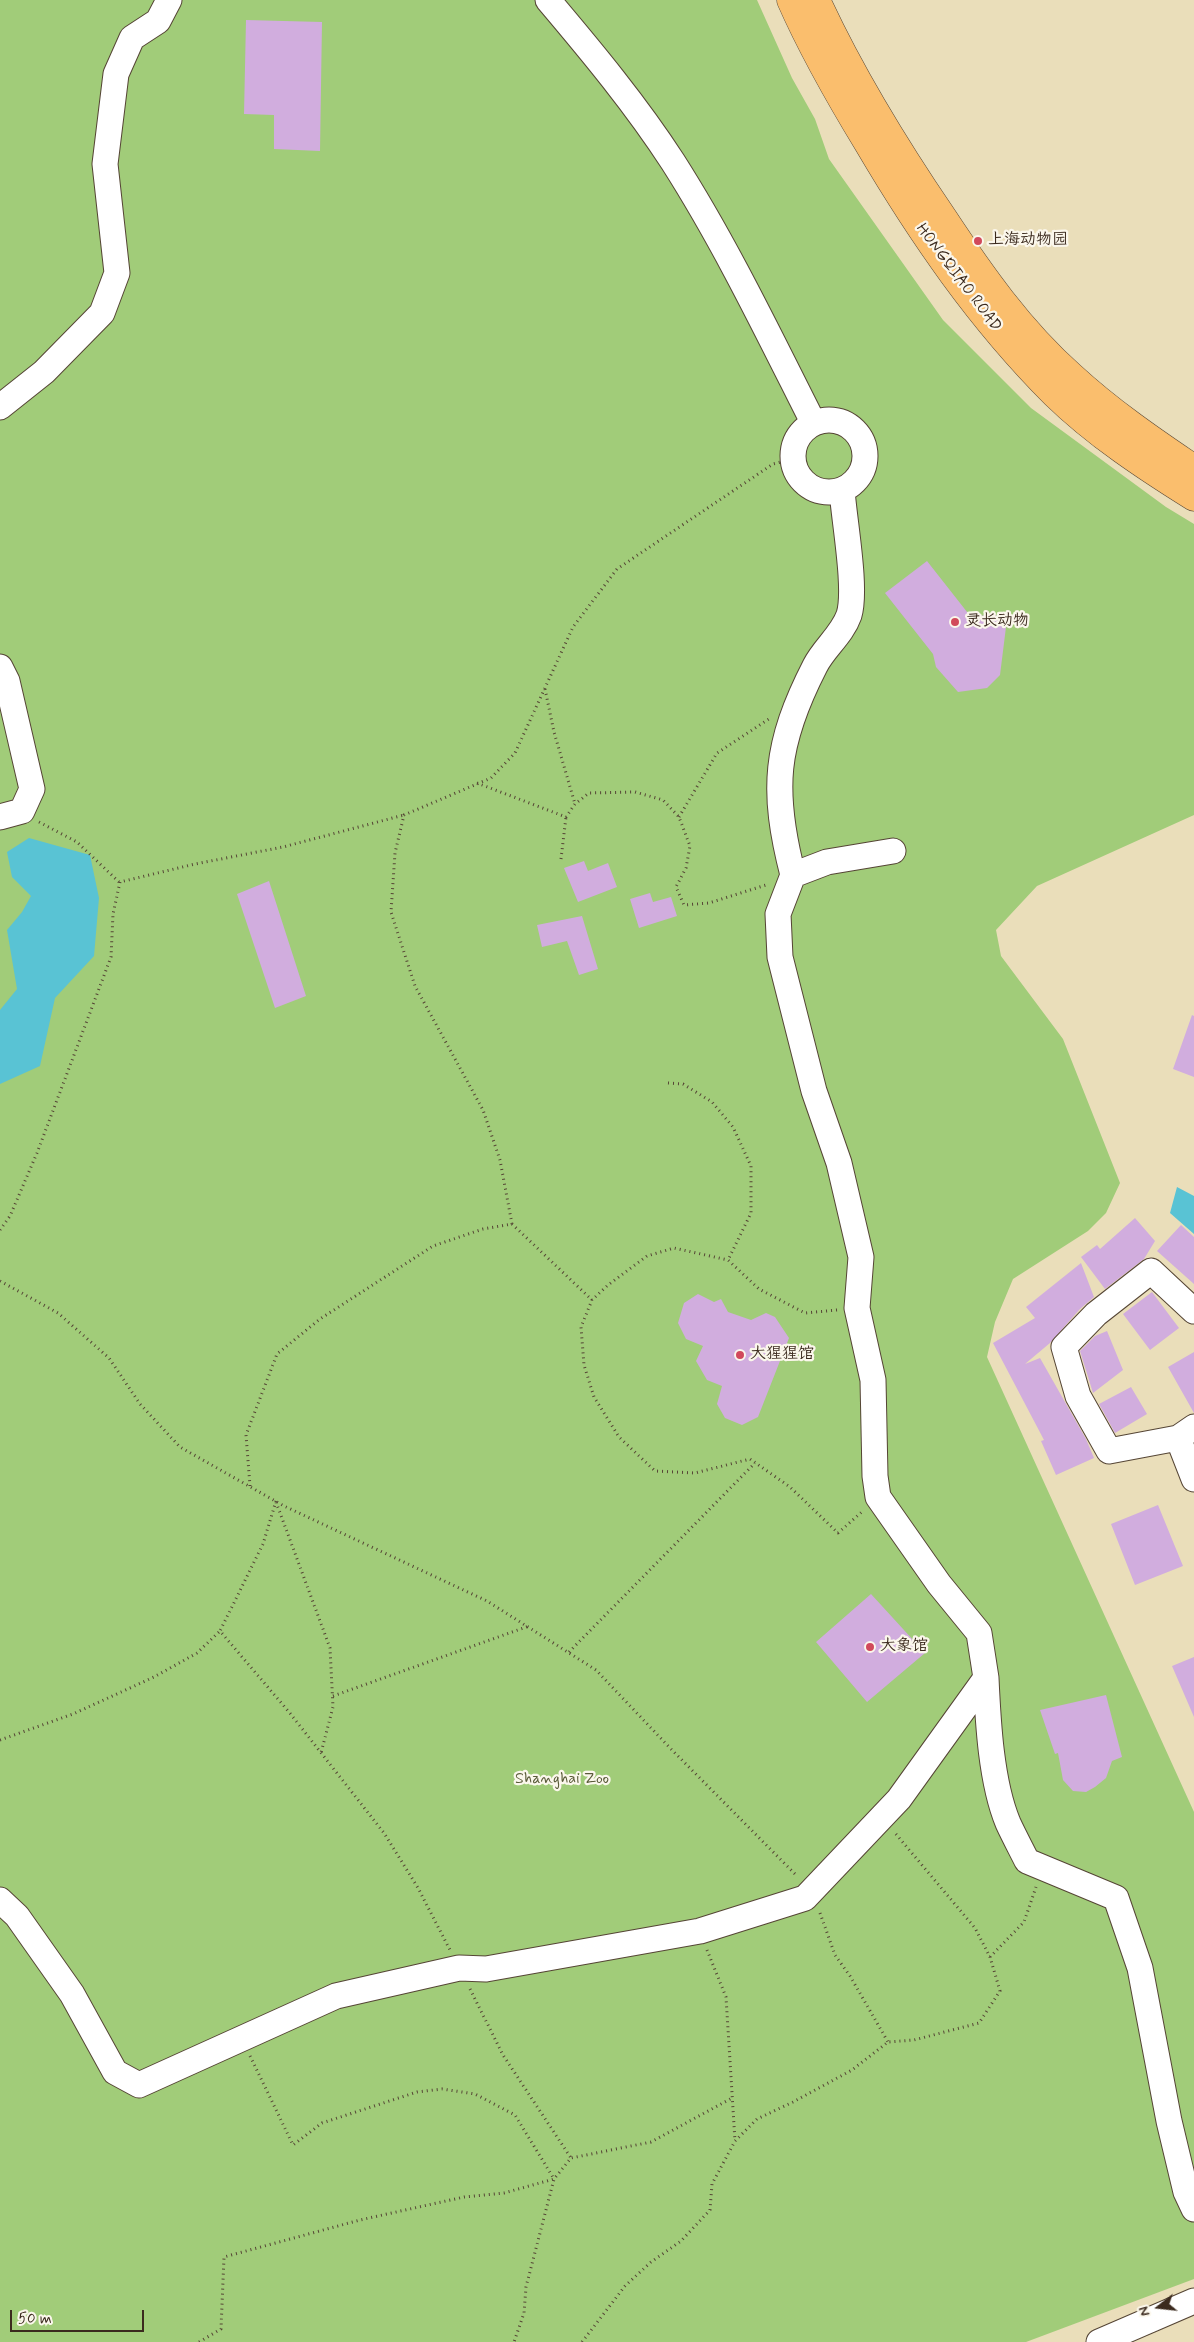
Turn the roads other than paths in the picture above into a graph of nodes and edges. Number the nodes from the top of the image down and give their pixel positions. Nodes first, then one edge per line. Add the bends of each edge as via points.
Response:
1 (169, 0) edge
2 (548, 0) edge
3 (791, 0) edge
4 (816, 0) edge
5 (0, 408) edge
6 (814, 422) junction
7 (1194, 470) edge
8 (842, 490) junction
9 (1194, 497) edge
10 (0, 668) edge
11 (11, 814) edge
12 (892, 851) dead end
13 (793, 875) junction
14 (1194, 1311) edge
15 (1186, 1433) edge
16 (1194, 1479) edge
17 (986, 1678) junction
18 (0, 1900) edge
19 (1194, 2210) edge
20 (1194, 2301) edge
21 (1099, 2342) edge

1 - 5 street via 158,21 132,38 116,74 105,164 117,273 102,313 44,372
2 - 6 street via 597,58 672,162 740,279
3 - 9 main road, HONGQIAO ROAD via 842,100 889,180 938,255 995,328 1056,394 1122,450
4 - 7 main road, HONGQIAO ROAD via 909,169 1010,312 1070,376 1135,429
6 - 8 street via 796,441 795,469 806,484 823,492
6 - 8 street via 844,423 858,434 863,443 862,471
8 - 13 street via 851,589 849,615 817,663 795,706 782,750 779,785 783,836
10 - 11 street via 7,682 32,789
12 - 13 street via 827,862
13 - 17 street via 778,914 780,957 814,1091 839,1163 861,1257 857,1308 873,1380 878,1497 939,1584 979,1633
14 - 15 street via 1151,1271 1096,1314 1064,1347 1078,1396 1109,1451
15 - 16 street
17 - 18 street via 899,1799 805,1898 700,1931 486,1969 459,1968 336,1996 139,2085 114,2072 72,1994 17,1916
17 - 19 street via 988,1730 999,1790 1008,1822 1027,1861 1116,1898 1140,1968 1169,2121 1186,2192
20 - 21 street

